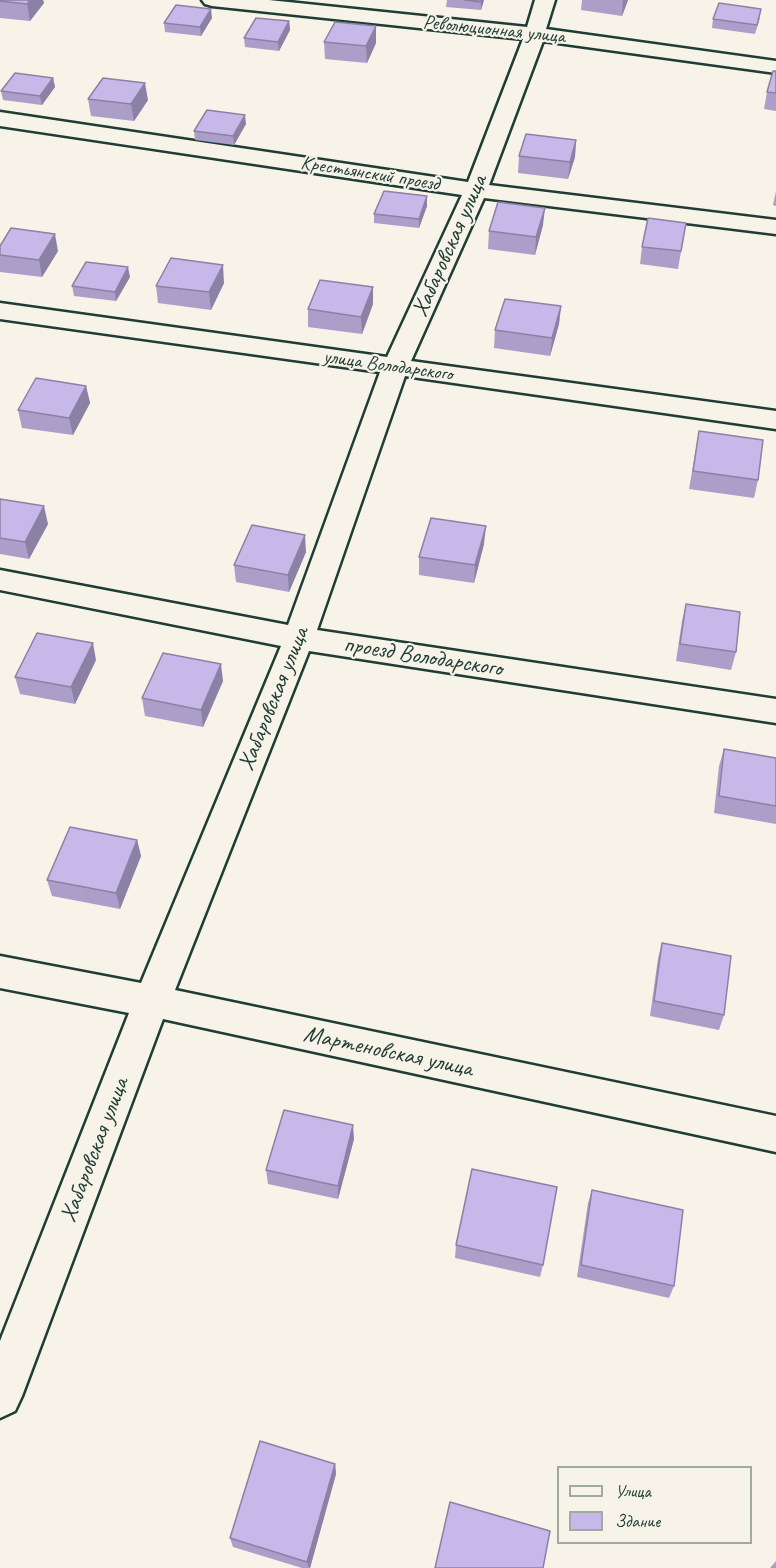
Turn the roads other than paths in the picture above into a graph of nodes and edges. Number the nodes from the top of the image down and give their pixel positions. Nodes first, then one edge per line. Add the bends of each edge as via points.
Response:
1 (212, 0) edge
2 (545, 0) edge
3 (535, 34) junction
4 (776, 67) edge
5 (0, 119) edge
6 (476, 190) junction
7 (776, 227) edge
8 (0, 311) edge
9 (396, 367) junction
10 (776, 420) edge
11 (0, 580) edge
12 (299, 638) junction
13 (776, 711) edge
14 (0, 972) edge
15 (152, 1001) junction
16 (776, 1134) edge
17 (0, 1396) edge

1 - 3 street, Революционная улица
2 - 3 street, Хабаровская улица
3 - 4 street, Революционная улица
3 - 6 street, Хабаровская улица
5 - 6 street, Крестьянский проезд
6 - 7 street, Крестьянский проезд
6 - 9 street, Хабаровская улица
8 - 9 street, улица Володарского
9 - 10 street, улица Володарского
9 - 12 street, Хабаровская улица
11 - 12 street, проезд Володарского
12 - 13 street, проезд Володарского
12 - 15 street, Хабаровская улица
14 - 15 street, Мартеновская улица
15 - 16 street, Мартеновская улица
15 - 17 street, Хабаровская улица

